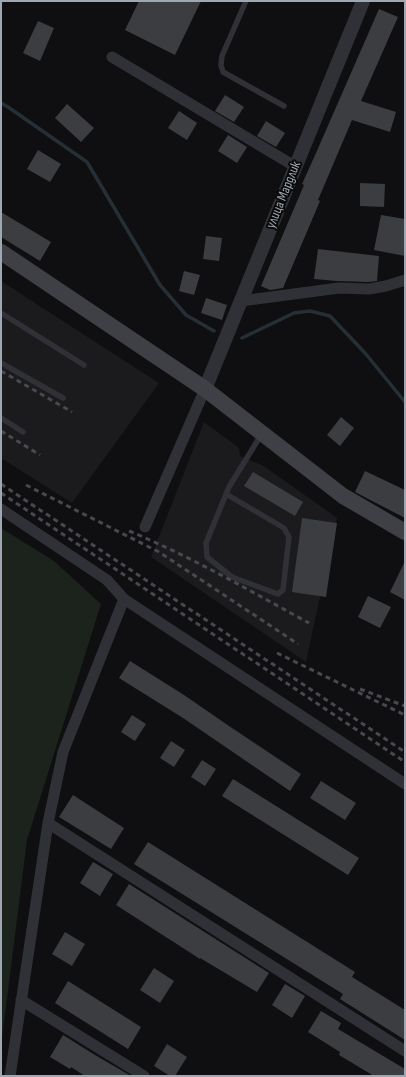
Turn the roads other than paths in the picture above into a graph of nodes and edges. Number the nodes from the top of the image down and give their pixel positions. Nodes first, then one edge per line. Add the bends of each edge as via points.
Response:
1 (246, 1) edge
2 (363, 1) edge
3 (112, 57) dead end
4 (284, 106) dead end
5 (296, 167) junction
6 (1, 252) edge
7 (405, 280) edge
8 (241, 301) junction
9 (1, 313) edge
10 (1, 363) edge
11 (84, 365) dead end
12 (206, 389) junction
13 (63, 398) dead end
14 (1, 418) edge
15 (23, 432) dead end
16 (262, 434) junction
17 (226, 494) junction
18 (1, 509) edge
19 (145, 527) dead end
20 (405, 532) edge
21 (124, 599) junction
22 (405, 784) edge
23 (48, 823) junction
24 (21, 1000) junction
25 (405, 1050) edge
26 (10, 1076) edge
27 (144, 1076) edge

1 - 4 lane via 222,56 223,72
2 - 5 street, улица Мардлик
3 - 5 street
5 - 8 street, улица Мардлик
6 - 12 main road
7 - 8 street via 369,289 339,288
8 - 12 street, улица Мардлик
9 - 11 lane
10 - 13 lane
12 - 16 main road
12 - 19 street
14 - 15 lane
16 - 17 lane
16 - 20 main road via 343,496
17 - 17 lane via 206,543 207,557 232,577 278,594 283,590 289,537 284,528
18 - 21 street via 107,580
21 - 22 street
21 - 23 street via 63,752
23 - 24 street
23 - 25 street
24 - 26 street
24 - 27 street

